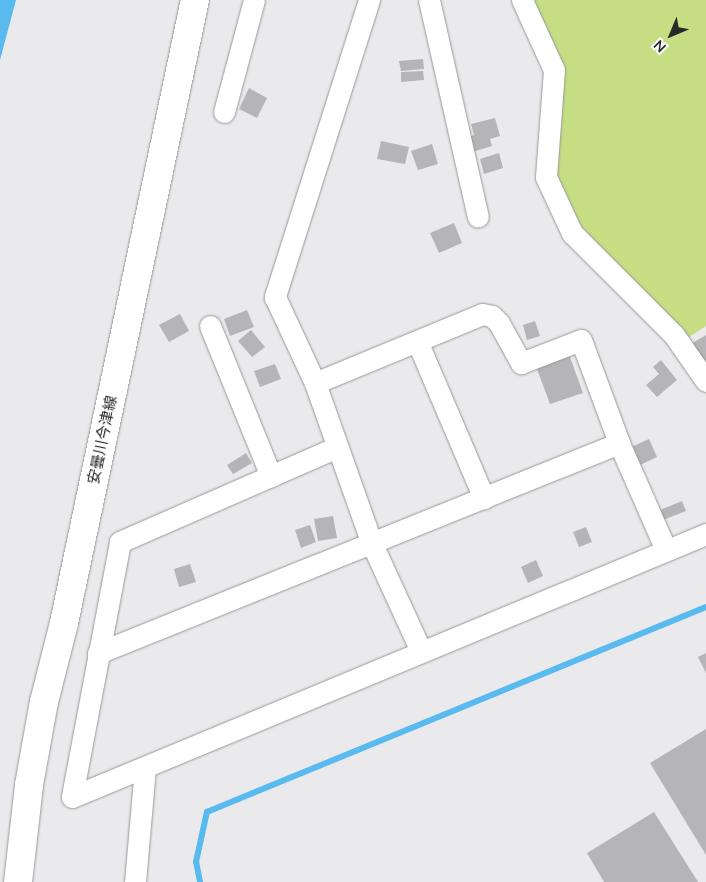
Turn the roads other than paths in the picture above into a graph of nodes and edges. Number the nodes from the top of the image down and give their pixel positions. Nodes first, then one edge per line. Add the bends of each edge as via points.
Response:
1 (195, 0) edge
2 (242, 0) edge
3 (254, 0) edge
4 (369, 0) edge
5 (429, 0) edge
6 (522, 0) edge
7 (247, 25) junction
8 (224, 112) dead end
9 (478, 217) dead end
10 (210, 326) dead end
11 (417, 340) junction
12 (706, 381) edge
13 (315, 382) junction
14 (619, 443) junction
15 (337, 447) junction
16 (271, 476) junction
17 (484, 498) junction
18 (706, 534) edge
19 (372, 544) junction
20 (666, 550) junction
21 (421, 651) junction
22 (98, 653) junction
23 (145, 768) junction
24 (18, 882) edge
25 (135, 882) edge

1 - 24 main road, 安曇川今津線 via 70,594 44,702 29,785
2 - 7 street via 238,14
3 - 7 street
4 - 13 street via 275,297
5 - 9 street
6 - 12 street via 554,70 546,177 572,233 674,336
7 - 8 street
10 - 16 street
11 - 13 street
11 - 14 street via 482,314 492,316 499,323 520,363 581,340
11 - 17 street
13 - 15 street
14 - 17 street
14 - 20 street
15 - 16 street
15 - 19 street
16 - 22 street via 120,542
17 - 19 street
18 - 20 street
19 - 21 street
19 - 22 street
20 - 21 street
21 - 23 street
22 - 23 street via 72,797
23 - 25 street

